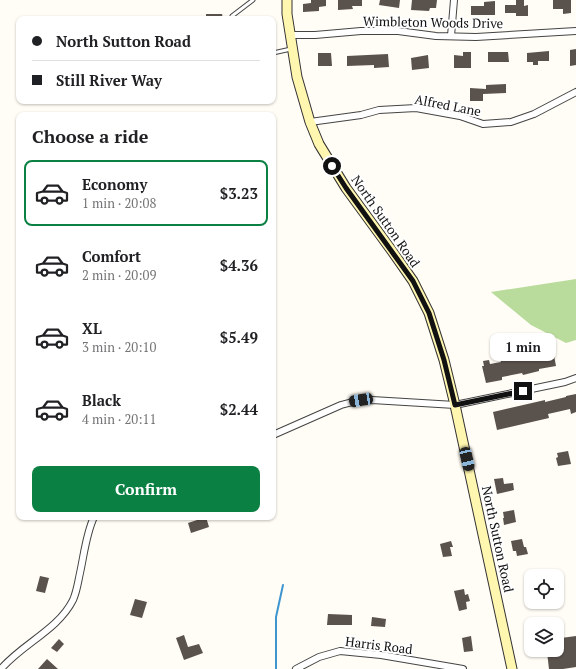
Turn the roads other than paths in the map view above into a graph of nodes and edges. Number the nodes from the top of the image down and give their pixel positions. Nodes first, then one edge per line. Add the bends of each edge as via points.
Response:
1 (253, 0) edge
2 (287, 0) edge
3 (454, 0) edge
4 (232, 16) edge
5 (576, 31) edge
6 (290, 35) junction
7 (452, 36) junction
8 (292, 49) junction
9 (276, 52) edge
10 (576, 92) edge
11 (310, 122) junction
12 (576, 378) edge
13 (455, 405) junction
14 (276, 434) edge
15 (92, 520) edge
16 (1, 669) edge
17 (296, 669) edge
18 (463, 669) edge
19 (512, 669) edge

1 - 4 lane
2 - 6 main road, North Sutton Road
3 - 7 street
5 - 7 street, Wimbleton Woods Drive
6 - 7 street, Wimbleton Woods Drive via 398,31
6 - 8 main road, North Sutton Road
8 - 9 lane
8 - 11 main road, North Sutton Road
10 - 11 street, Alfred Lane via 534,114 511,122 483,124 460,116 416,108 379,110
11 - 13 main road, North Sutton Road via 319,144 346,188 413,281 429,313
12 - 13 street
13 - 14 street via 361,400 341,405
13 - 19 main road, North Sutton Road
15 - 16 street via 78,587 66,612
17 - 18 street, Harris Road via 319,657 340,651

